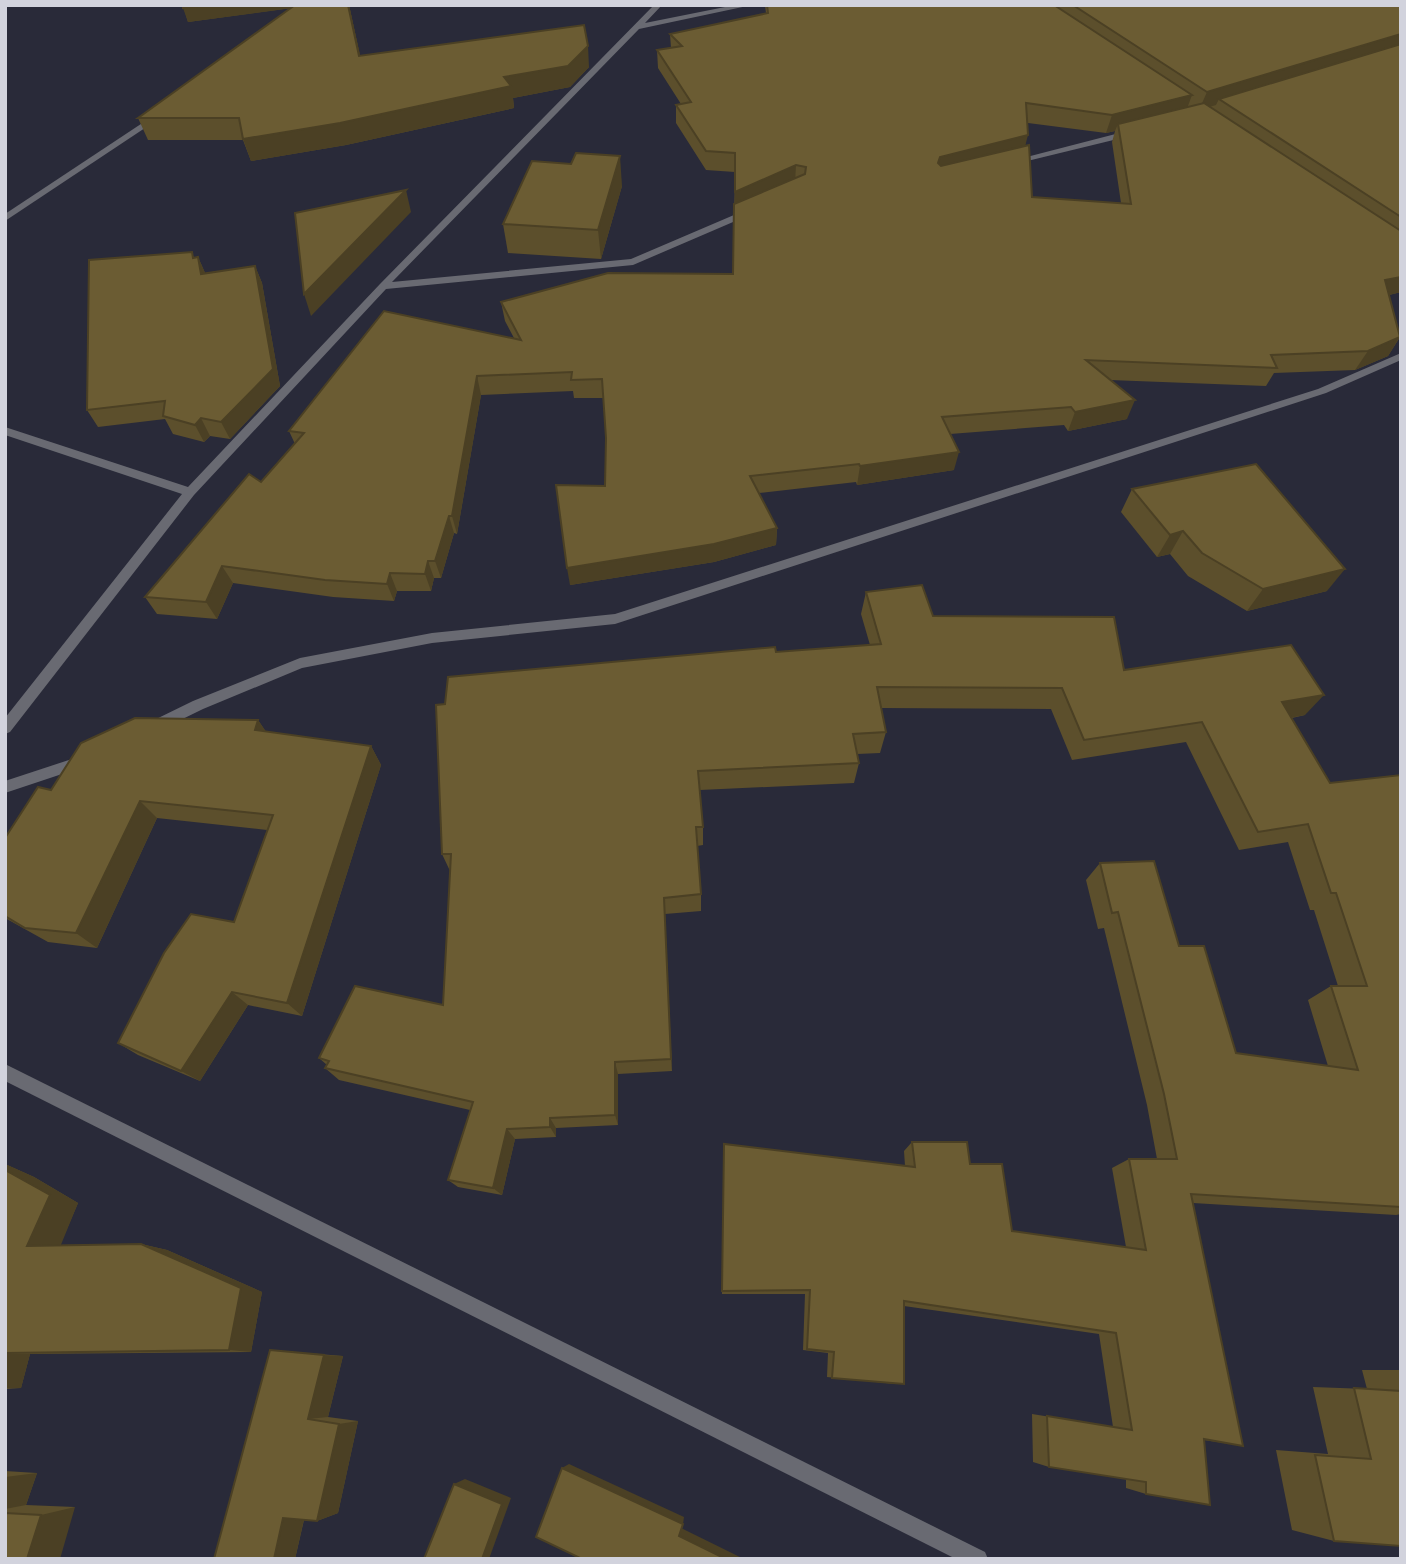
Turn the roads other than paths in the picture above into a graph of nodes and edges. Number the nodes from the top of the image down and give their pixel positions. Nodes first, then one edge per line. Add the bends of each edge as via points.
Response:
1 (658, 5) edge
2 (748, 5) edge
3 (636, 27) junction
4 (163, 114) edge
5 (1146, 129) edge
6 (1003, 164) edge
7 (761, 206) edge
8 (5, 218) edge
9 (383, 286) junction
10 (1401, 356) edge
11 (5, 431) edge
12 (190, 492) junction
13 (5, 728) edge
14 (139, 734) edge
15 (92, 757) edge
16 (5, 787) edge
17 (5, 1072) edge
18 (978, 1559) edge

1 - 3 street
2 - 3 street
3 - 9 street
4 - 8 street
5 - 6 street
7 - 9 street via 633,262
9 - 12 street
10 - 14 street via 1322,391 615,619 432,638 299,663
11 - 12 street
12 - 13 street
15 - 16 street
17 - 18 street

